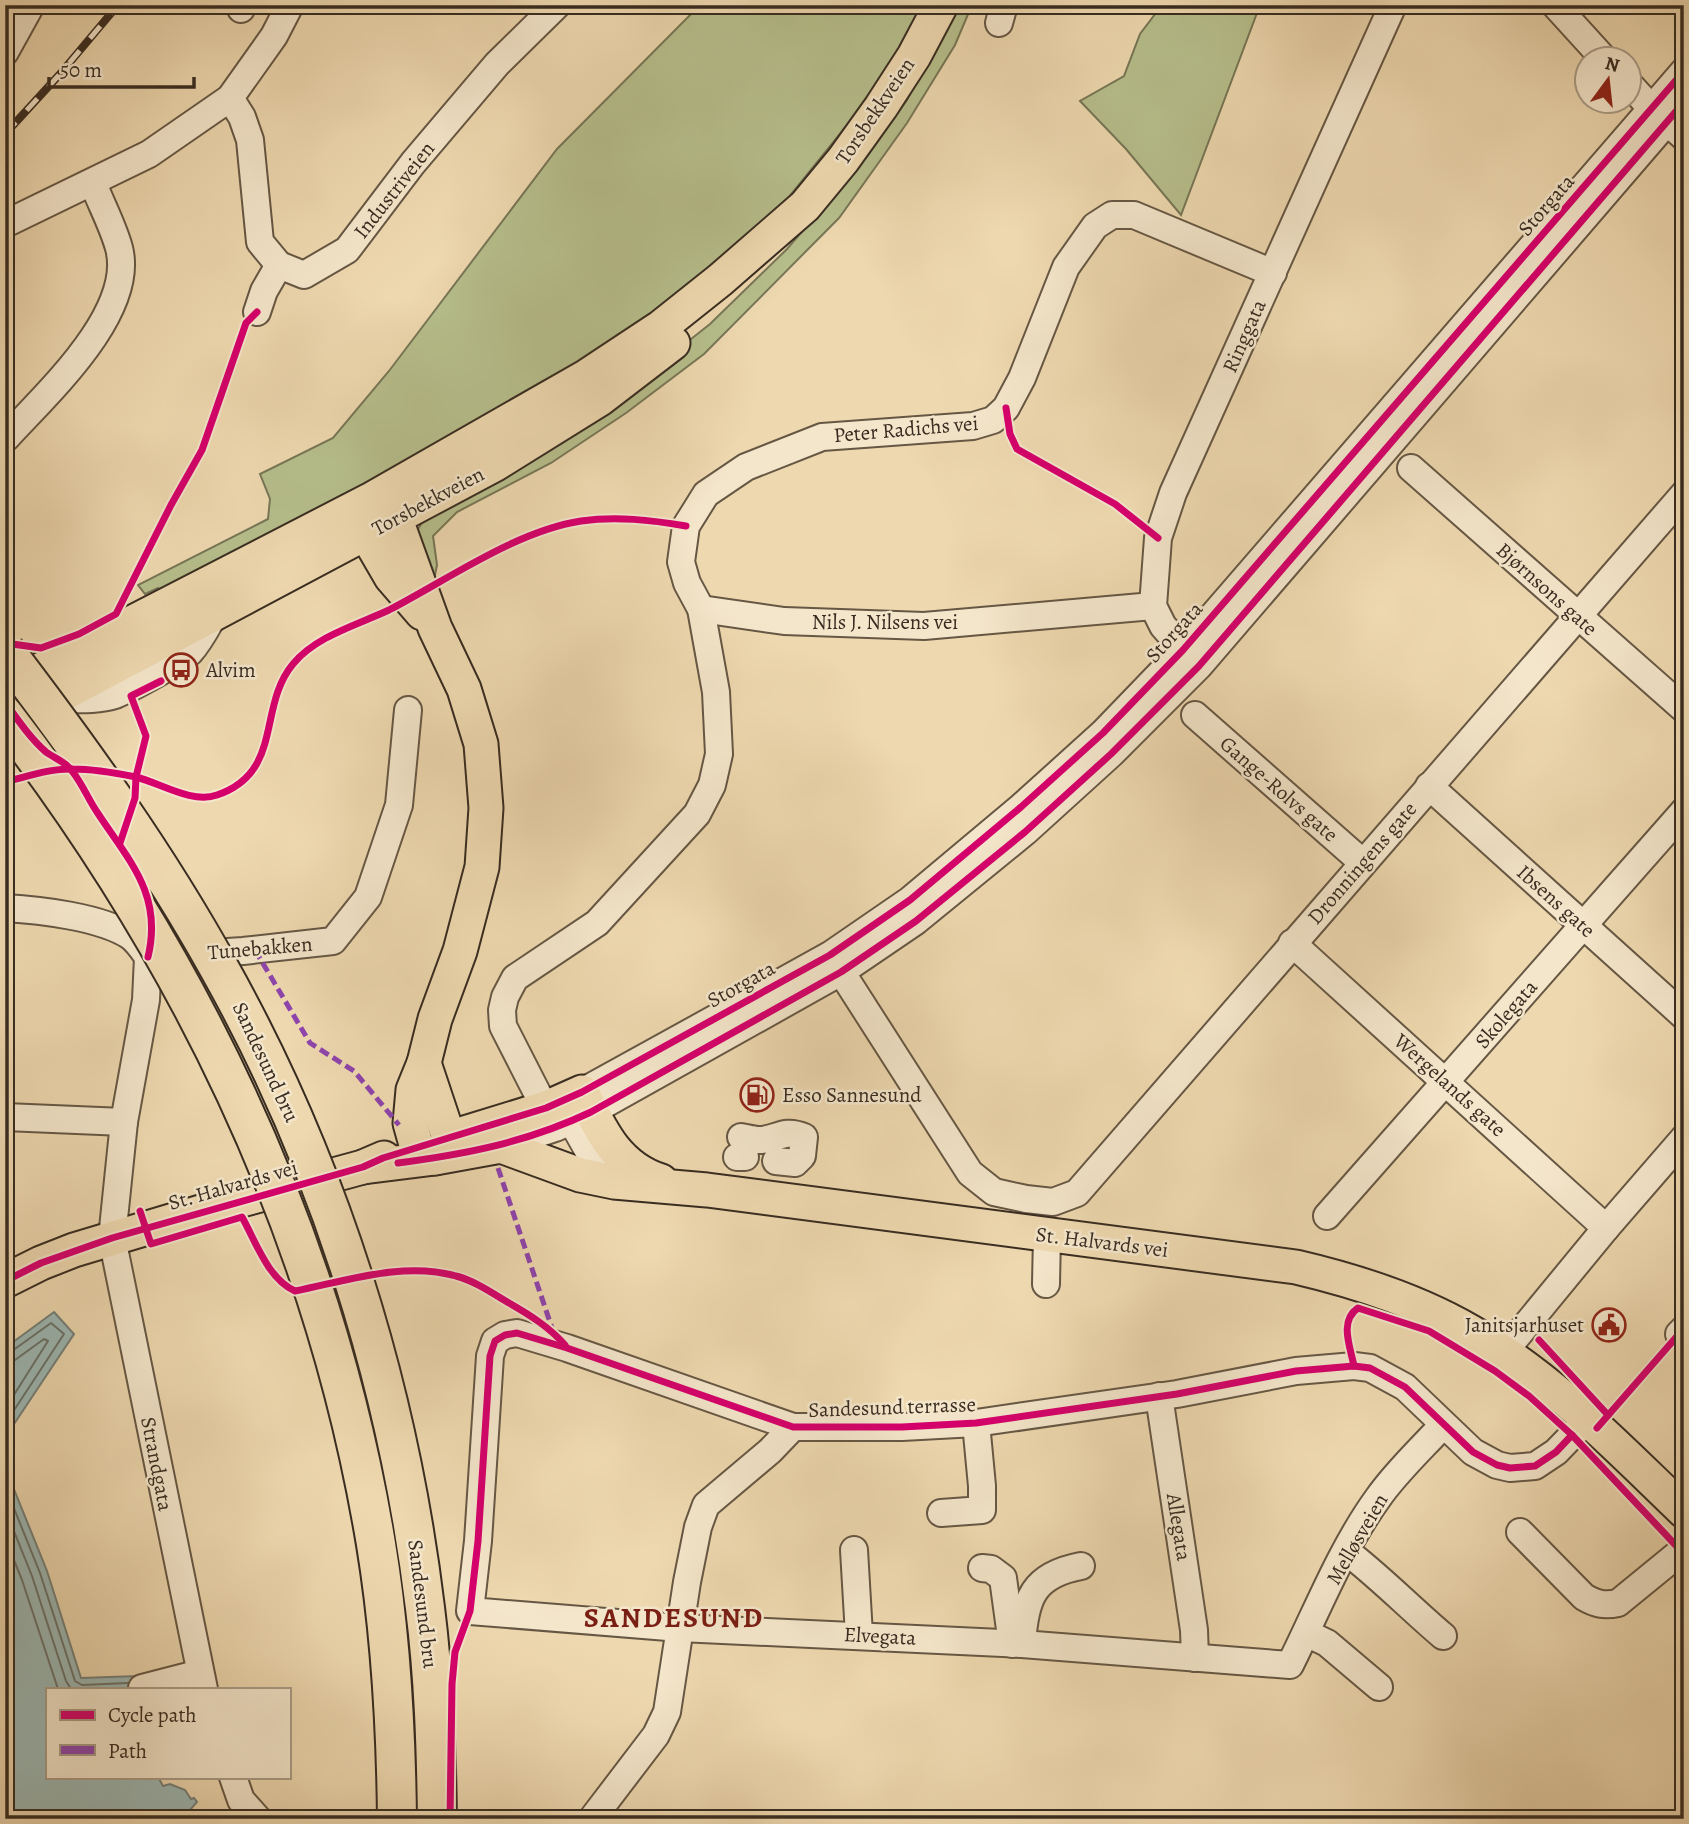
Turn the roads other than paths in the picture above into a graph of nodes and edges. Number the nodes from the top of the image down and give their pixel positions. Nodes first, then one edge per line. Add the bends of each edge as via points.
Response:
1 (32, 5) edge
2 (290, 5) edge
3 (941, 5) edge
4 (1393, 5) edge
5 (1555, 5) edge
6 (544, 10) edge
7 (1592, 46) edge
8 (5, 52) edge
9 (1684, 71) edge
10 (1644, 96) edge
11 (230, 98) junction
12 (1671, 117) edge
13 (93, 183) junction
14 (5, 224) edge
15 (279, 265) junction
16 (1273, 273) junction
17 (257, 312) dead end
18 (6, 438) edge
19 (1411, 468) dead end
20 (1684, 494) edge
21 (377, 518) junction
22 (1153, 606) junction
23 (701, 610) junction
24 (1578, 616) junction
25 (5, 650) edge
26 (1191, 658) junction
27 (5, 688) edge
28 (1684, 709) edge
29 (408, 710) dead end
30 (1195, 715) dead end
31 (5, 718) edge
32 (1429, 786) junction
33 (1684, 811) edge
34 (1363, 862) junction
35 (5, 908) edge
36 (1583, 925) junction
37 (1292, 943) junction
38 (148, 957) junction
39 (835, 964) junction
40 (1684, 1016) edge
41 (1447, 1082) junction
42 (568, 1111) junction
43 (5, 1117) edge
44 (124, 1122) junction
45 (1684, 1139) edge
46 (501, 1146) junction
47 (433, 1148) junction
48 (741, 1150) dead end
49 (776, 1161) dead end
50 (614, 1182) junction
51 (684, 1188) junction
52 (1327, 1216) dead end
53 (1606, 1228) junction
54 (1047, 1235) junction
55 (112, 1238) junction
56 (5, 1282) edge
57 (1046, 1284) dead end
58 (1504, 1352) junction
59 (1159, 1396) junction
60 (1588, 1419) junction
61 (976, 1423) junction
62 (1443, 1425) junction
63 (793, 1427) junction
64 (1684, 1511) edge
65 (941, 1513) dead end
66 (1520, 1532) dead end
67 (1684, 1549) edge
68 (854, 1550) dead end
69 (1346, 1551) junction
70 (1081, 1566) dead end
71 (982, 1568) dead end
72 (470, 1611) joint
73 (680, 1628) junction
74 (1306, 1633) junction
75 (859, 1635) junction
76 (1443, 1636) dead end
77 (1017, 1644) junction
78 (1195, 1658) junction
79 (1290, 1665) joint
80 (202, 1681) edge
81 (142, 1688) edge
82 (1379, 1688) dead end
83 (233, 1778) edge
84 (258, 1819) edge
85 (397, 1819) edge
86 (438, 1819) edge
87 (592, 1819) edge

1 - 8 street
2 - 11 street
3 - 21 main road, Torsbekkveien via 914,56 844,160 737,287 668,347 551,431
4 - 16 street, Ringgata
5 - 7 street
6 - 15 street, Industriveien via 413,163 347,250 304,275
9 - 12 street, Storgata
10 - 12 street
11 - 13 street via 149,154
11 - 15 street via 250,140 260,242
12 - 26 street, Storgata
13 - 14 street
13 - 18 street via 119,250 120,275 113,298 86,349
15 - 17 street
16 - 22 street, Ringgata via 1173,493 1158,537
16 - 23 street, Peter Radichs vei via 1134,215 1112,215 1095,226 1066,267 1022,378 1006,408 993,420 973,426 822,437 747,467 706,494 686,526 681,562
19 - 24 street, Bjørnsons gate
20 - 24 street, Dronningens gate
21 - 27 main road, Torsbekkveien
21 - 31 main road, Torsbekkveien via 54,699
21 - 47 main road via 399,528 435,628 464,689 481,744 486,808 482,867 460,951 413,1090 410,1123
22 - 23 street, Nils J. Nilsens vei via 924,626 784,621
22 - 26 street
23 - 42 street, Peter Radichs vei via 716,692 719,754 712,785 697,814 597,923 515,978 505,997 503,1026
24 - 28 street, Bjørnsons gate
24 - 32 street, Dronningens gate
25 - 86 highway, Sandesund bru, bridge via 98,776 189,916 254,1034 325,1198 370,1333 405,1480 432,1677
26 - 39 street, Storgata via 1111,754 1025,832 916,921
29 - 38 street, Tunebakken via 398,805 368,897 332,941
30 - 34 street, Gange-Rolvs gate
31 - 85 highway, Sandesund bru, bridge via 94,841 184,989 261,1146 291,1223 348,1408 376,1545 392,1682
32 - 34 street, Dronningens gate
32 - 36 street, Ibsens gate
33 - 36 street, Skolegata
34 - 37 street, Dronningens gate
35 - 38 street via 107,924 133,938
36 - 40 street, Ibsens gate
36 - 41 street, Skolegata
37 - 39 street, Dronningens gate via 1077,1193 1053,1202 994,1192 970,1173
37 - 41 street, Wergelands gate
38 - 44 street via 146,1000
39 - 42 street, Storgata
41 - 52 street, Skolegata
41 - 53 street, Wergelands gate
42 - 46 street, St. Halvards vei
42 - 47 main road, St. Halvards vei
42 - 50 street, Peter Radichs vei via 594,1161
42 - 51 main road, St. Halvards vei via 621,1159 653,1178
43 - 44 street
44 - 55 street
45 - 53 street
46 - 47 main road, St. Halvards vei
46 - 50 main road, St. Halvards vei via 580,1175
47 - 55 main road, St. Halvards vei
48 - 49 street via 784,1133 804,1137 802,1156 795,1163
50 - 51 main road, St. Halvards vei
51 - 54 main road, St. Halvards vei
53 - 58 street
54 - 57 street
54 - 58 main road, St. Halvards vei via 1328,1274 1442,1317
55 - 56 main road, St. Halvards vei
55 - 80 street, Strandgata
58 - 60 main road, St. Halvards vei
59 - 61 street, Sandesund terrasse
59 - 62 street, Sandesund terrasse via 1296,1371 1354,1366 1370,1368 1405,1388
59 - 78 street, Allegata
60 - 62 street, Sandesund terrasse via 1556,1452 1535,1466 1522,1467 1497,1465 1473,1452
60 - 64 main road, St. Halvards vei
61 - 63 street, Sandesund terrasse
61 - 65 street via 982,1510
62 - 69 street, Melløsveien via 1380,1495
63 - 72 street, Sandesund terrasse via 567,1348 517,1333 505,1335 495,1341 490,1356
63 - 73 street via 706,1506
66 - 67 street via 1584,1597 1606,1605 1618,1603
68 - 75 street
69 - 74 street, Melløsveien
69 - 76 street
70 - 77 street via 1054,1573 1036,1588
71 - 77 street via 1003,1578
72 - 73 street, Elvegata
73 - 75 street, Elvegata
73 - 87 street via 667,1712 656,1735
74 - 79 street, Melløsveien
74 - 82 street via 1327,1643
75 - 77 street, Elvegata
77 - 78 street, Elvegata
78 - 79 street, Elvegata
80 - 81 street
83 - 84 street via 242,1800

